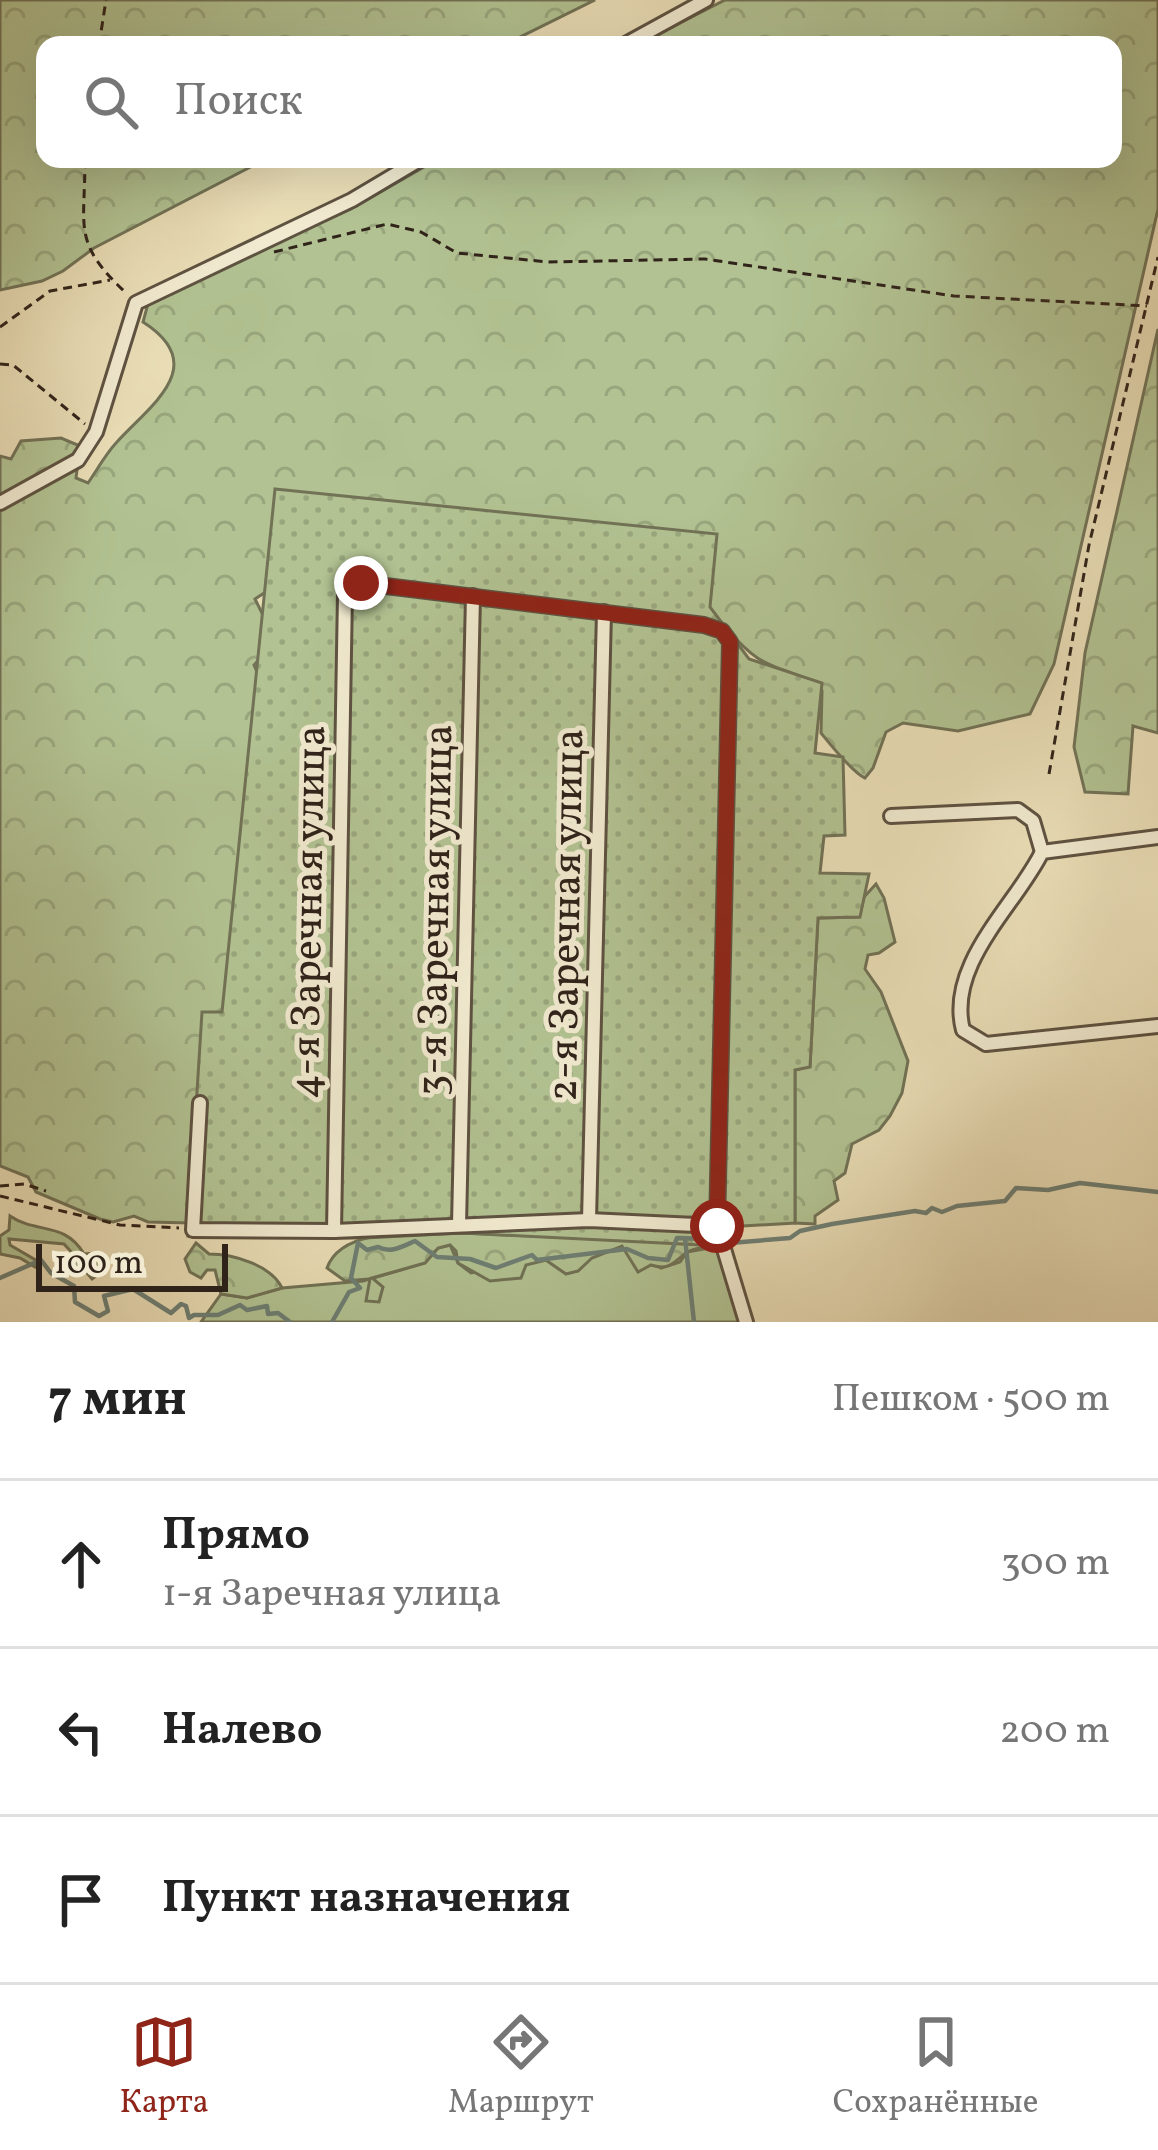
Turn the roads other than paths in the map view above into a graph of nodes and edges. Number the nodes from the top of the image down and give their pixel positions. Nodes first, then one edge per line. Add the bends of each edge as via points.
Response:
1 (706, 0) edge
2 (640, 36) edge
3 (406, 168) edge
4 (0, 503) edge
5 (472, 596) junction
6 (604, 612) junction
7 (891, 816) dead end
8 (1158, 837) edge
9 (1042, 851) junction
10 (1158, 1026) edge
11 (200, 1103) dead end
12 (589, 1220) junction
13 (459, 1226) junction
14 (717, 1226) junction
15 (334, 1231) junction
16 (746, 1322) edge

1 - 2 street
3 - 4 street via 136,303 96,433 78,460
5 - 6 street
5 - 13 street, 3-я Заречная улица
5 - 15 street, 4-я Заречная улица via 361,583 345,594
6 - 12 street, 2-я Заречная улица
6 - 14 street via 722,631 730,642
7 - 9 street via 1018,810 1033,821
8 - 9 street
9 - 10 street via 997,917 961,992 963,1030 996,1045
11 - 15 street via 193,1229
12 - 13 street
12 - 14 street
13 - 15 street
14 - 16 street

